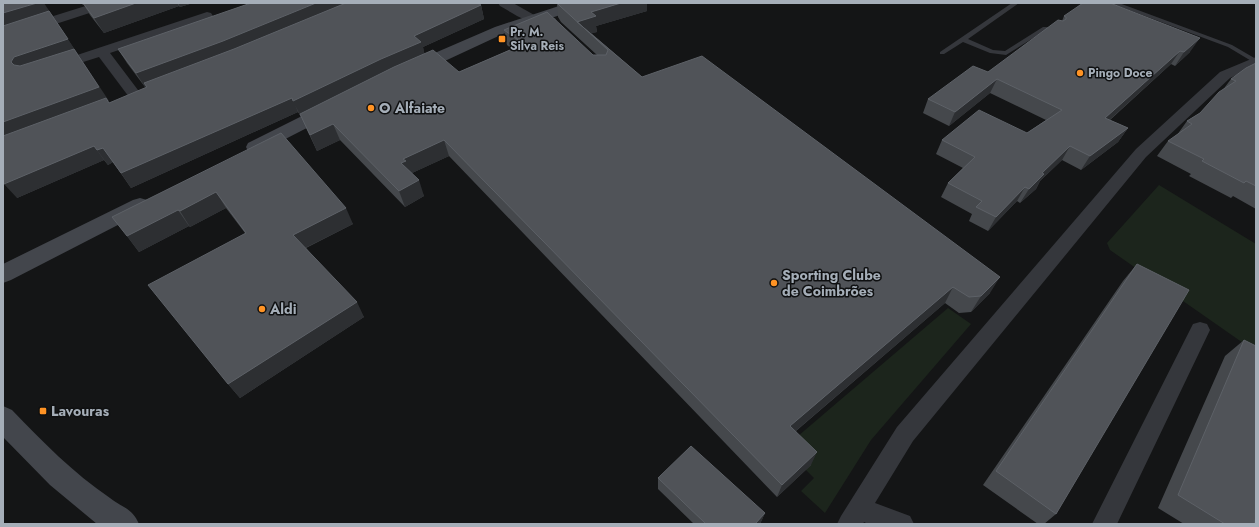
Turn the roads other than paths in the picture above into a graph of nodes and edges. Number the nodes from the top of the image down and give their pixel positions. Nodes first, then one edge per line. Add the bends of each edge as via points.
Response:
1 (107, 3) edge
2 (504, 3) edge
3 (583, 3) edge
4 (1016, 3) edge
5 (1113, 3) edge
6 (207, 16) dead end
7 (534, 19) junction
8 (562, 31) edge
9 (1055, 31) edge
10 (3, 39) edge
11 (963, 39) junction
12 (102, 51) junction
13 (942, 53) dead end
14 (1255, 61) edge
15 (44, 70) edge
16 (399, 75) edge
17 (151, 92) edge
18 (137, 98) junction
19 (122, 103) edge
20 (343, 103) edge
21 (238, 156) edge
22 (153, 198) edge
23 (3, 274) edge
24 (1200, 330) dead end
25 (3, 418) edge
26 (854, 516) edge
27 (124, 524) edge
28 (902, 524) edge
29 (1104, 524) edge

1 - 10 street
2 - 7 street
3 - 7 street
4 - 11 lane
5 - 14 lane via 1230,46
6 - 12 street
7 - 8 street via 552,21
7 - 16 street via 500,30
9 - 11 lane via 1045,28 1006,53 992,52
11 - 13 lane
12 - 15 street
12 - 18 street
14 - 26 street via 1225,75 1142,153 905,434
17 - 18 street
18 - 19 street
20 - 21 street
22 - 23 street
24 - 29 street
25 - 27 street via 50,468 107,515
26 - 28 street

